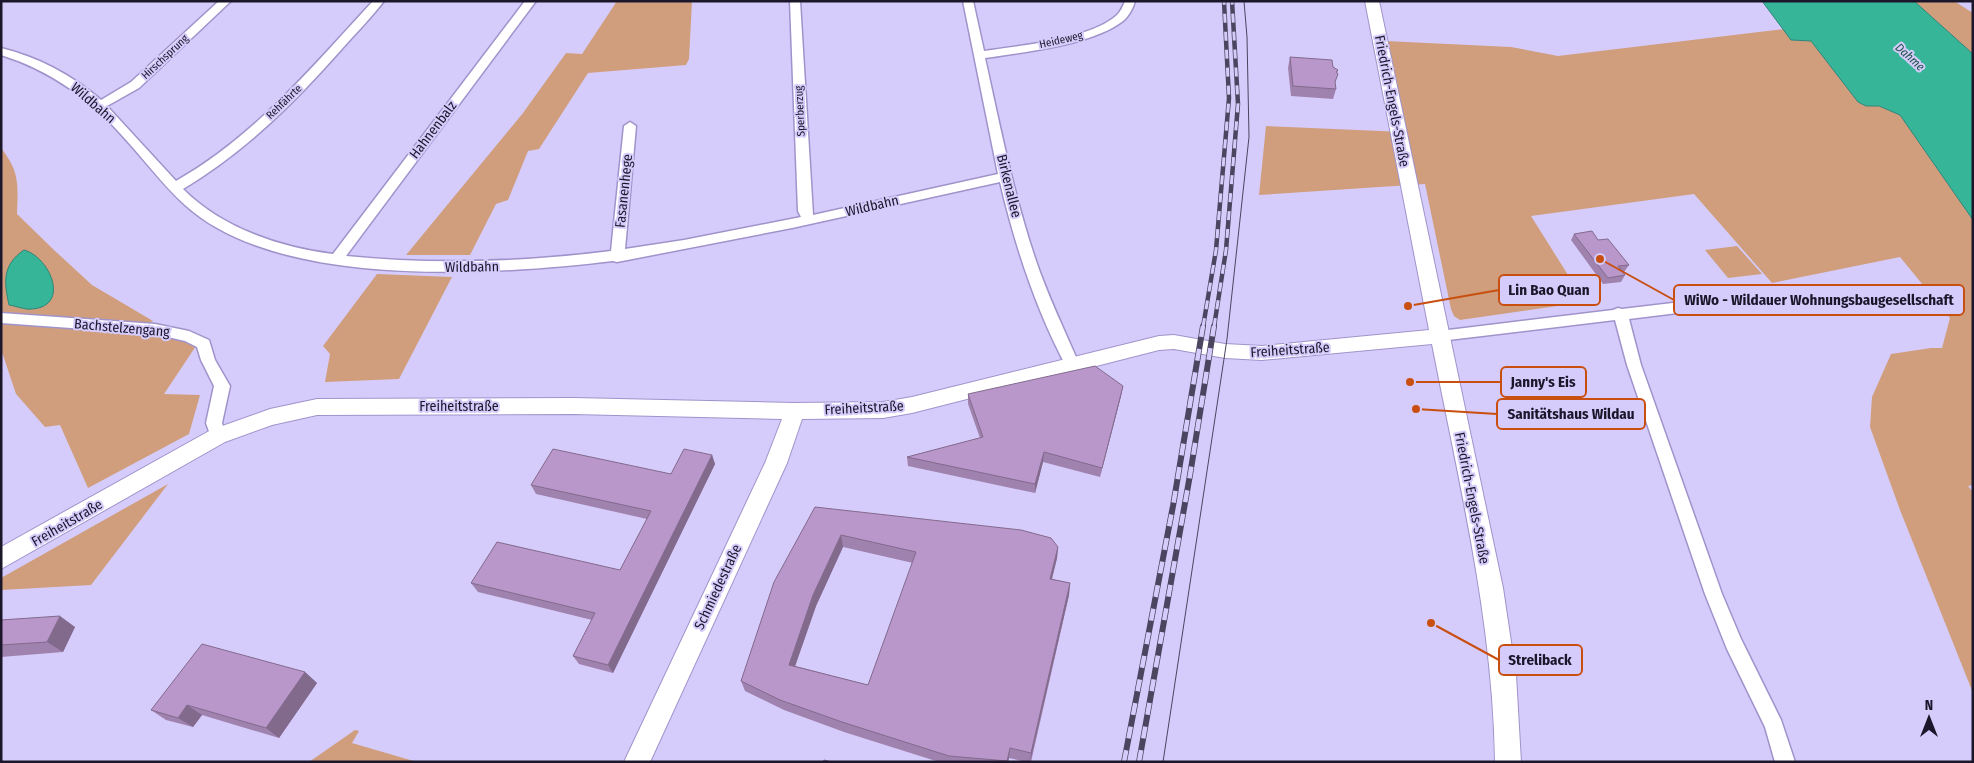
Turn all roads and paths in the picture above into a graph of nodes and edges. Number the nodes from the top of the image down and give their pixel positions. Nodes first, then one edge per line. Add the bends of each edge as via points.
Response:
1 (226, 1) edge
2 (379, 1) edge
3 (531, 1) edge
4 (795, 1) edge
5 (968, 1) edge
6 (1130, 1) edge
7 (1372, 1) edge
8 (1, 51) edge
9 (979, 55) junction
10 (100, 105) junction
11 (630, 126) dead end
12 (1006, 177) junction
13 (175, 188) junction
14 (808, 220) junction
15 (617, 257) junction
16 (336, 260) junction
17 (1782, 295) dead end
18 (1618, 314) junction
19 (1, 318) edge
20 (1440, 336) junction
21 (1072, 364) junction
22 (793, 411) junction
23 (218, 436) junction
24 (1, 559) edge
25 (637, 762) edge
26 (1508, 762) edge
27 (1785, 762) edge

1 - 10 street, Hirschsprung via 135,85
2 - 13 street, Rehfährte via 288,100 236,147
3 - 16 street, Hahnenbalz
4 - 14 street, Sperberzug via 805,212
5 - 9 street, Birkenallee
6 - 9 street, Heideweg via 1118,20 1095,31
7 - 20 street, Friedrich-Engels-Straße
8 - 10 street, Wildbahn via 44,66
9 - 12 street, Birkenallee
10 - 13 street, Wildbahn
11 - 15 street, Fasanenhege
12 - 14 street, Wildbahn
12 - 21 street, Birkenallee via 1028,260
13 - 16 street, Wildbahn via 186,200 214,219 246,236
14 - 15 street, Wildbahn
15 - 16 street, Wildbahn via 458,268
17 - 18 street, Freiheitstraße
18 - 20 street, Freiheitstraße
18 - 27 street via 1727,628 1769,712 1782,743
19 - 23 street, Bachstelzengang via 155,329 188,336 204,344 208,360 222,386 214,423
20 - 21 street, Freiheitstraße via 1262,353 1159,343
20 - 26 street, Friedrich-Engels-Straße via 1499,636
21 - 22 street, Freiheitstraße via 883,410
22 - 23 street, Freiheitstraße via 564,406 327,406 270,417
22 - 25 street, Schmiedestraße via 777,460
23 - 24 street, Freiheitstraße

